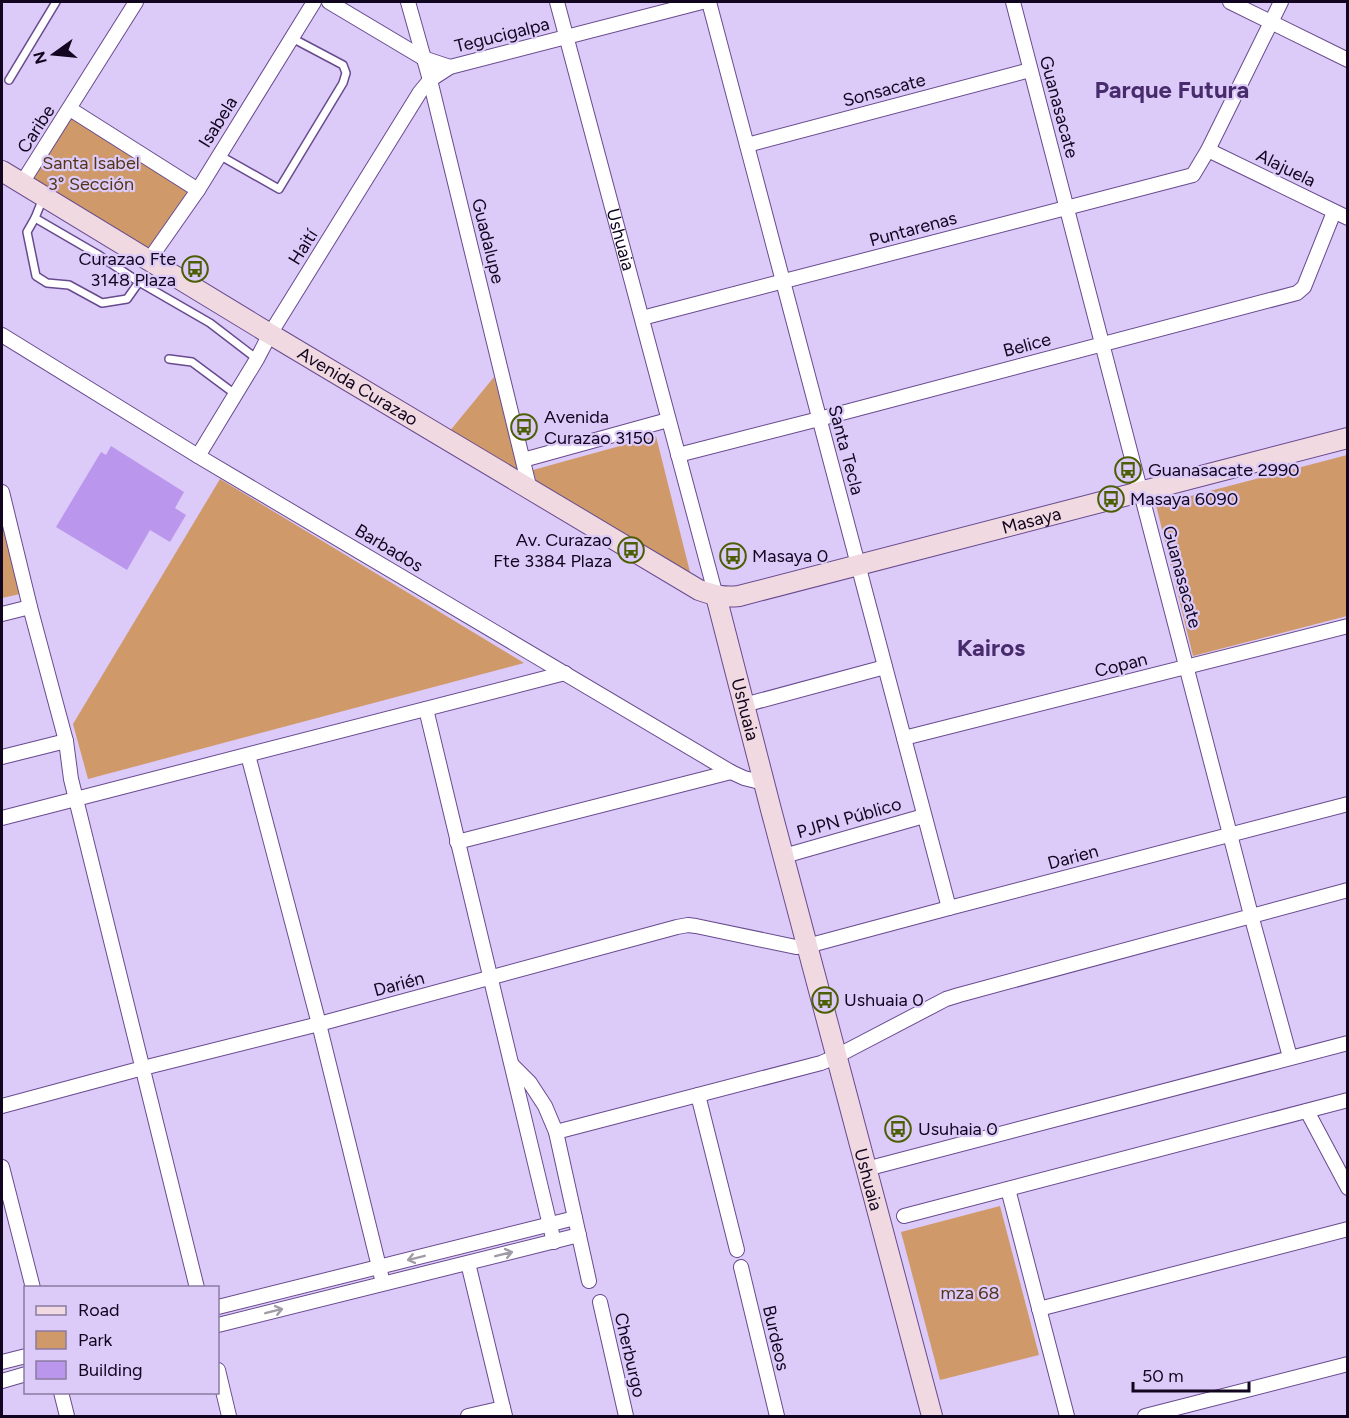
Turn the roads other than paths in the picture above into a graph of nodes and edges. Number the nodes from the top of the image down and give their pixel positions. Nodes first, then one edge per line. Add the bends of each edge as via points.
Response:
1 (56, 2) edge
2 (136, 2) edge
3 (314, 2) edge
4 (329, 2) edge
5 (408, 2) edge
6 (557, 2) edge
7 (702, 2) edge
8 (709, 2) edge
9 (1012, 2) edge
10 (1230, 2) edge
11 (1281, 2) edge
12 (1271, 22) junction
13 (566, 37) junction
14 (292, 38) junction
15 (423, 58) junction
16 (1347, 60) edge
17 (450, 67) junction
18 (1030, 70) junction
19 (9, 80) dead end
20 (430, 80) junction
21 (70, 109) junction
22 (747, 145) junction
23 (1208, 150) junction
24 (219, 155) junction
25 (2, 171) edge
26 (22, 183) junction
27 (198, 190) junction
28 (44, 196) junction
29 (1066, 208) junction
30 (1341, 215) edge
31 (35, 218) junction
32 (149, 260) junction
33 (783, 281) junction
34 (139, 282) junction
35 (642, 318) junction
36 (270, 334) junction
37 (2, 335) edge
38 (1101, 344) junction
39 (168, 359) dead end
40 (257, 359) junction
41 (235, 394) junction
42 (819, 419) junction
43 (668, 420) junction
44 (1347, 438) edge
45 (678, 455) junction
46 (198, 456) junction
47 (523, 460) junction
48 (530, 490) junction
49 (1140, 491) junction
50 (2, 492) edge
51 (858, 566) junction
52 (716, 596) junction
53 (30, 607) junction
54 (2, 614) edge
55 (1347, 626) edge
56 (885, 667) junction
57 (1187, 667) junction
58 (565, 673) junction
59 (744, 705) junction
60 (426, 709) junction
61 (904, 738) junction
62 (66, 741) junction
63 (248, 755) junction
64 (2, 757) edge
65 (731, 772) junction
66 (764, 783) junction
67 (76, 799) junction
68 (1347, 804) edge
69 (924, 816) junction
70 (2, 818) edge
71 (1231, 834) junction
72 (458, 842) junction
73 (784, 855) junction
74 (1347, 890) edge
75 (949, 908) junction
76 (1251, 915) junction
77 (807, 946) junction
78 (490, 977) junction
79 (319, 1024) junction
80 (1347, 1043) edge
81 (835, 1057) junction
82 (1290, 1058) junction
83 (512, 1065) junction
84 (143, 1068) junction
85 (698, 1095) junction
86 (1347, 1100) edge
87 (2, 1106) edge
88 (1307, 1111) junction
89 (556, 1132) junction
90 (2, 1167) edge
91 (866, 1169) junction
92 (1347, 1188) edge
93 (1008, 1190) junction
94 (904, 1216) dead end
95 (575, 1218) junction
96 (550, 1224) junction
97 (1347, 1229) edge
98 (579, 1235) junction
99 (554, 1242) junction
100 (737, 1250) dead end
101 (468, 1263) junction
102 (380, 1267) junction
103 (741, 1267) dead end
104 (589, 1281) dead end
105 (383, 1283) junction
106 (33, 1286) edge
107 (197, 1286) edge
108 (600, 1302) dead end
109 (219, 1307) edge
110 (1039, 1308) junction
111 (219, 1325) edge
112 (24, 1356) edge
113 (2, 1362) edge
114 (1347, 1364) edge
115 (219, 1374) edge
116 (24, 1375) edge
117 (2, 1381) edge
118 (62, 1394) edge
119 (504, 1412) edge
120 (67, 1416) edge
121 (229, 1416) edge
122 (468, 1416) edge
123 (626, 1416) edge
124 (777, 1416) edge
125 (932, 1416) edge
126 (1067, 1416) edge
127 (1146, 1416) edge

1 - 19 lane
2 - 21 street, Caribe
3 - 14 street, Isabela
4 - 15 street
5 - 15 street, Guadalupe
6 - 13 street, Ushuaia
7 - 13 street, Tegucigalpa
8 - 22 street, Santa Tecla
9 - 18 street, Guanasacate
10 - 12 street
11 - 12 street
12 - 16 street
12 - 23 street
13 - 17 street, Tegucigalpa
13 - 35 street, Ushuaia
14 - 24 street, Isabela
14 - 24 lane via 342,65 346,73 344,83 279,189
15 - 17 street
15 - 20 street, Guadalupe
17 - 20 street, Haití
18 - 22 street, Sonsacate
18 - 29 street, Guanasacate
20 - 36 street, Haití
20 - 47 street, Guadalupe
21 - 26 street, Caribe
21 - 27 street
22 - 33 street, Santa Tecla
23 - 29 street, Puntarenas via 1193,175
23 - 30 street, Alajuela
24 - 27 street, Isabela
25 - 26 street, Avenida Curazao
26 - 28 street, Avenida Curazao
27 - 32 street, Isabela
28 - 31 lane
28 - 32 street, Avenida Curazao
29 - 33 street, Puntarenas
29 - 38 street, Guanasacate
30 - 38 street, Belice via 1304,287 1297,293
31 - 34 lane
31 - 34 lane via 27,231 36,276 46,283 69,285 102,303 128,299
32 - 36 street, Avenida Curazao
33 - 35 street, Puntarenas
33 - 42 street, Santa Tecla
34 - 40 lane via 210,323
35 - 43 street, Ushuaia
36 - 40 street, Haití
36 - 48 street, Avenida Curazao
37 - 46 street, Barbados
38 - 42 street, Belice
38 - 49 street, Guanasacate
39 - 41 lane via 192,362
40 - 41 street, Haití
41 - 46 street, Haití
42 - 45 street, Belice
42 - 51 street, Santa Tecla
43 - 45 street, Ushuaia
43 - 47 street
44 - 49 street, Masaya
45 - 52 street, Ushuaia
46 - 58 street, Barbados
47 - 48 street, Guadalupe
48 - 52 street, Avenida Curazao via 699,590
49 - 51 street, Masaya
49 - 57 street, Guanasacate
50 - 53 street
51 - 52 street, Masaya via 739,596
51 - 56 street, Santa Tecla
52 - 59 street, Ushuaia
53 - 54 street
53 - 62 street
55 - 57 street, Copan
56 - 59 street
56 - 61 street, Santa Tecla
57 - 61 street, Copan
57 - 71 street, Guanasacate
58 - 60 street
58 - 65 street, Barbados
59 - 66 street, Ushuaia
60 - 63 street
60 - 72 street
61 - 69 street, Santa Tecla
62 - 64 street
62 - 67 street
63 - 67 street
63 - 79 street
65 - 66 street, Barbados
65 - 72 street
66 - 73 street, Ushuaia
67 - 70 street
67 - 84 street
68 - 71 street, Darien
69 - 73 street, PJPN Público
69 - 75 street, Santa Tecla
71 - 75 street, Darien
71 - 76 street, Guanasacate
72 - 78 street
73 - 77 street, Ushuaia
74 - 76 street
75 - 77 street, Darien
76 - 81 street via 946,999
76 - 82 street, Guanasacate
77 - 78 street, Darién via 688,925
77 - 81 street, Ushuaia
78 - 79 street, Darién
78 - 83 street
79 - 84 street, Darién
79 - 102 street
80 - 82 street
81 - 85 street
81 - 91 street, Ushuaia
82 - 91 street
83 - 89 street via 530,1083
83 - 96 street
84 - 87 street, Darién
84 - 107 street
85 - 89 street
85 - 100 street
86 - 88 street
88 - 92 street
88 - 93 street
89 - 95 street
90 - 106 street
91 - 125 street, Ushuaia
93 - 94 street
93 - 110 street
95 - 96 street
95 - 98 street
96 - 99 street
96 -> 102 street
97 - 110 street
98 - 99 street
98 - 104 street
101 -> 99 street
101 - 105 street
101 - 119 street
102 - 105 street
102 - 109 street
103 - 124 street, Burdeos
111 -> 105 street
108 - 123 street, Cherburgo
110 - 126 street
112 - 113 street
114 - 127 street
115 - 121 street
116 - 117 street
118 - 120 street
119 - 122 street

